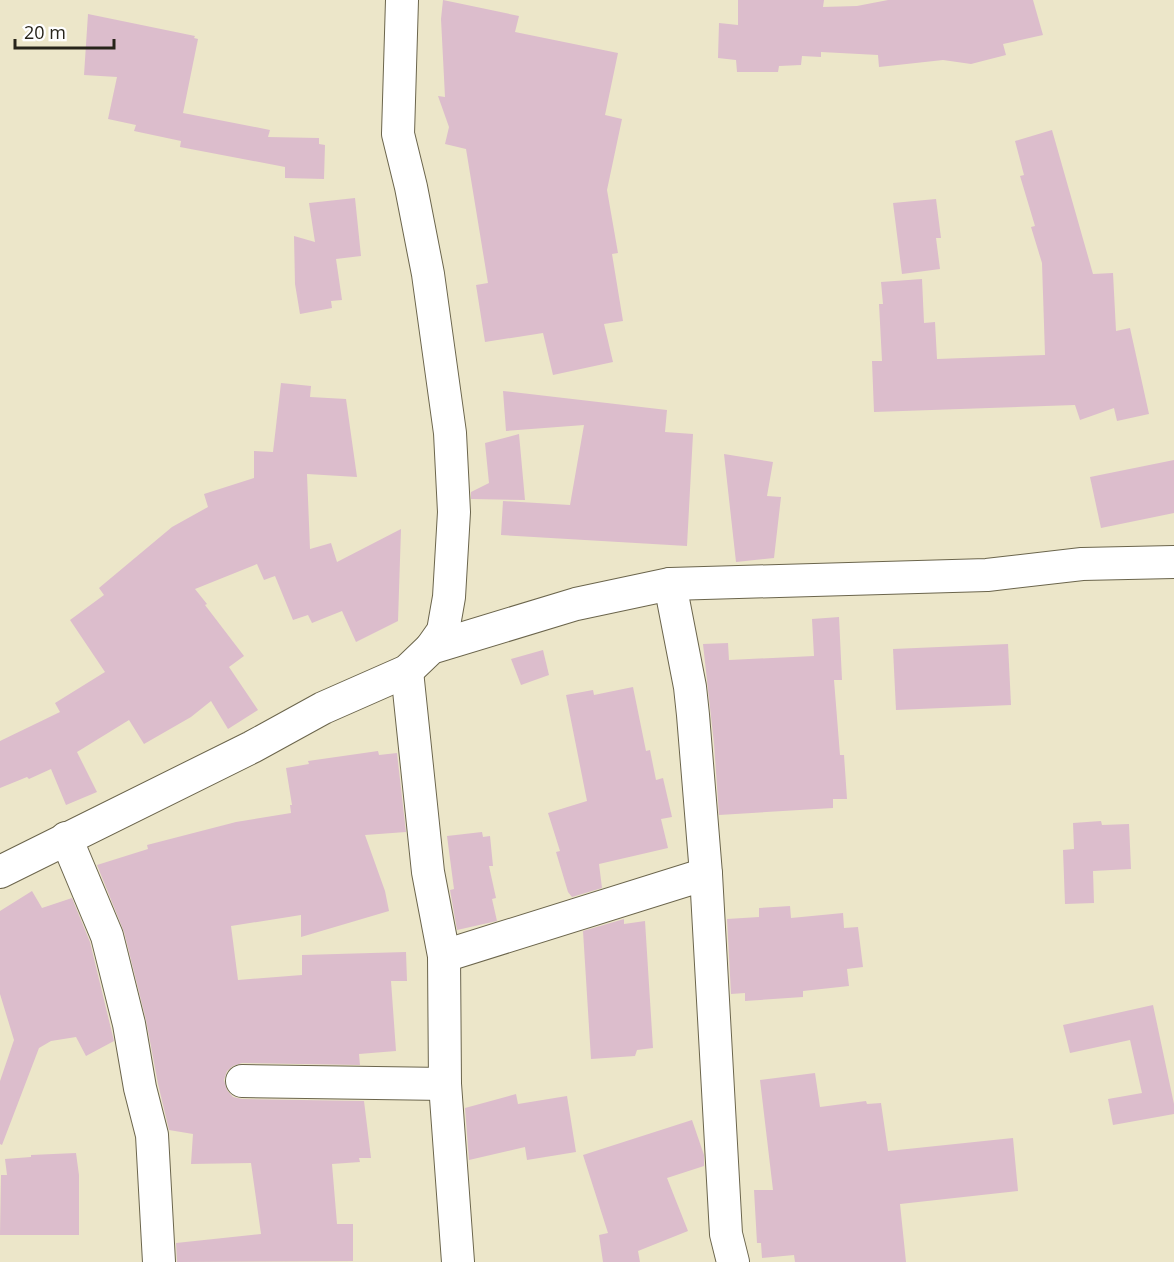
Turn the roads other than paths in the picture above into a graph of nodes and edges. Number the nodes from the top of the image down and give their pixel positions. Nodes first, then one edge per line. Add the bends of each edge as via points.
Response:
1 (402, 0) edge
2 (1174, 562) edge
3 (670, 584) junction
4 (431, 648) junction
5 (407, 671) junction
6 (66, 838) junction
7 (0, 872) edge
8 (706, 874) junction
9 (444, 956) junction
10 (242, 1081) dead end
11 (446, 1084) junction
12 (159, 1262) edge
13 (458, 1262) edge
14 (733, 1262) edge

1 - 4 street via 398,134 428,274 450,433 454,512 449,597 443,631
2 - 3 street via 1082,564 987,575
3 - 4 street via 576,604
3 - 8 street via 690,687
4 - 5 street
5 - 6 street via 323,708
5 - 9 street via 428,872
6 - 7 street
6 - 12 street via 107,936 129,1024 152,1135
8 - 9 street
8 - 14 street via 726,1234
9 - 11 street
10 - 11 street
11 - 13 street

